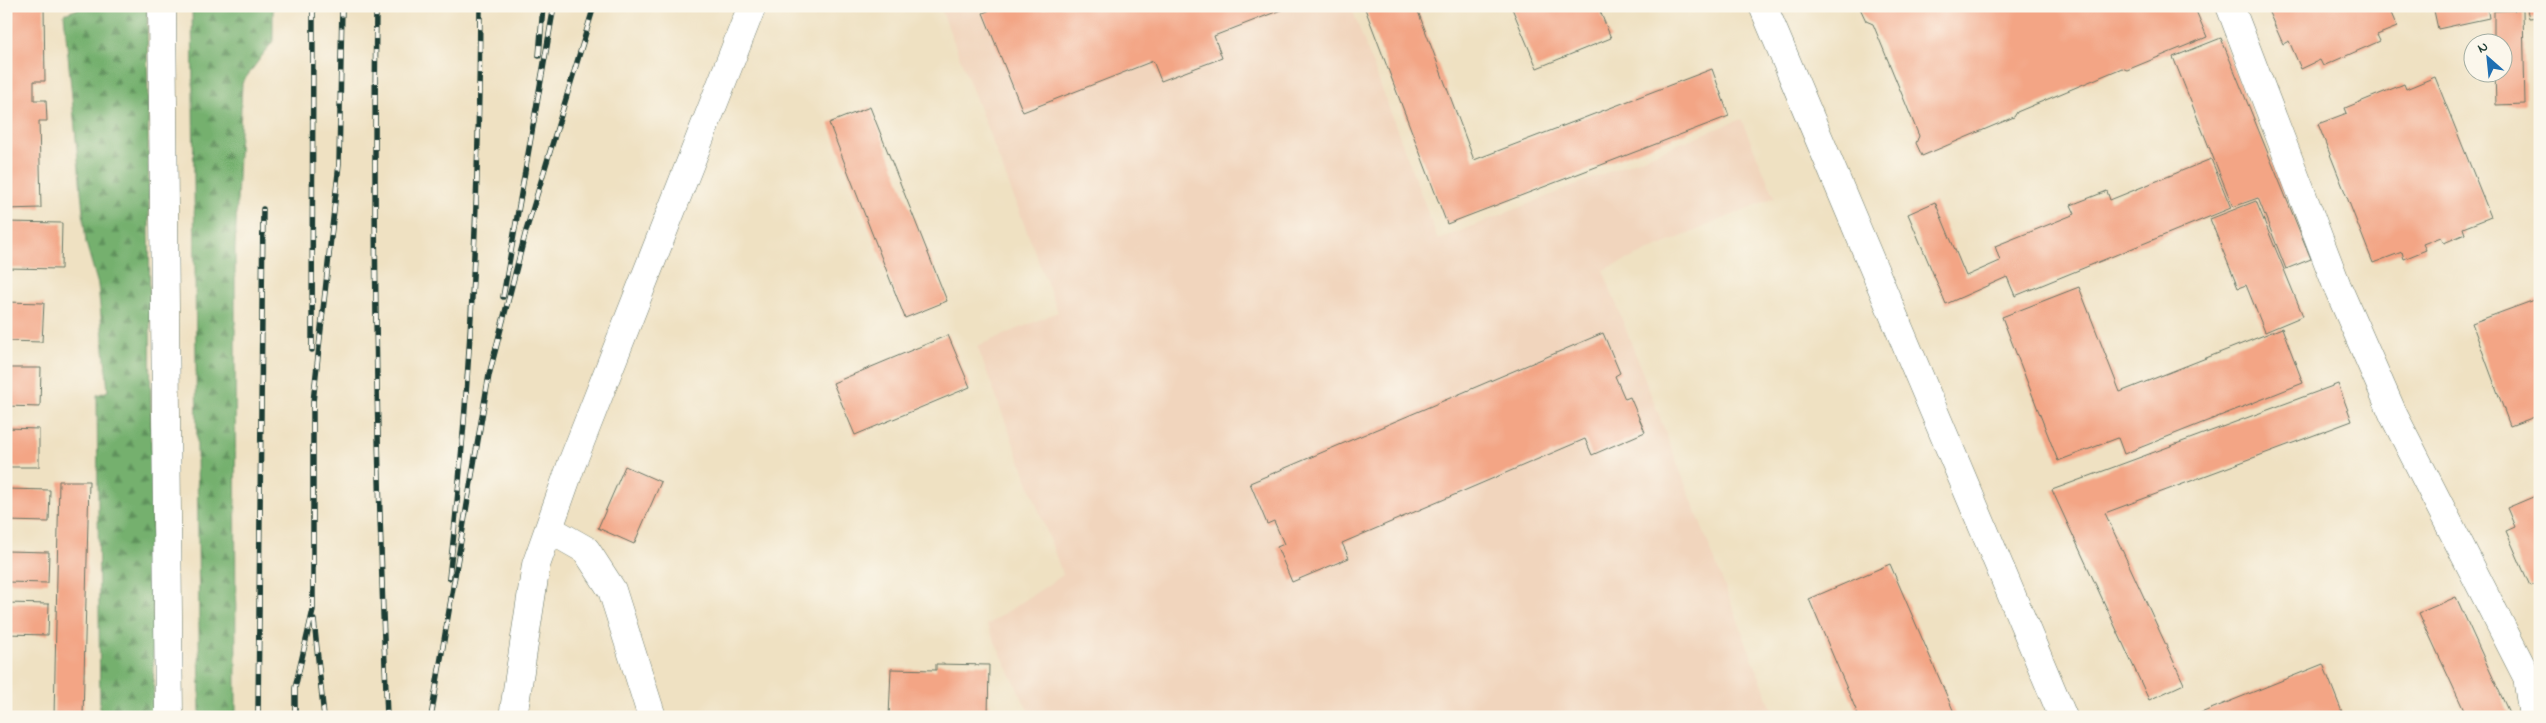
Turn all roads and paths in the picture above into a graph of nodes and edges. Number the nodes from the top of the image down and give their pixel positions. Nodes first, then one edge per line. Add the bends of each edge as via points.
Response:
1 (162, 6) edge
2 (752, 6) edge
3 (1763, 6) edge
4 (2230, 6) edge
5 (549, 529) junction
6 (169, 717) edge
7 (513, 717) edge
8 (652, 717) edge
9 (2063, 717) edge
10 (2533, 717) edge

1 - 6 street
2 - 5 street
3 - 9 street
4 - 10 street via 2338,286 2394,416 2527,677
5 - 7 street via 536,565
5 - 8 street via 586,550 612,590

